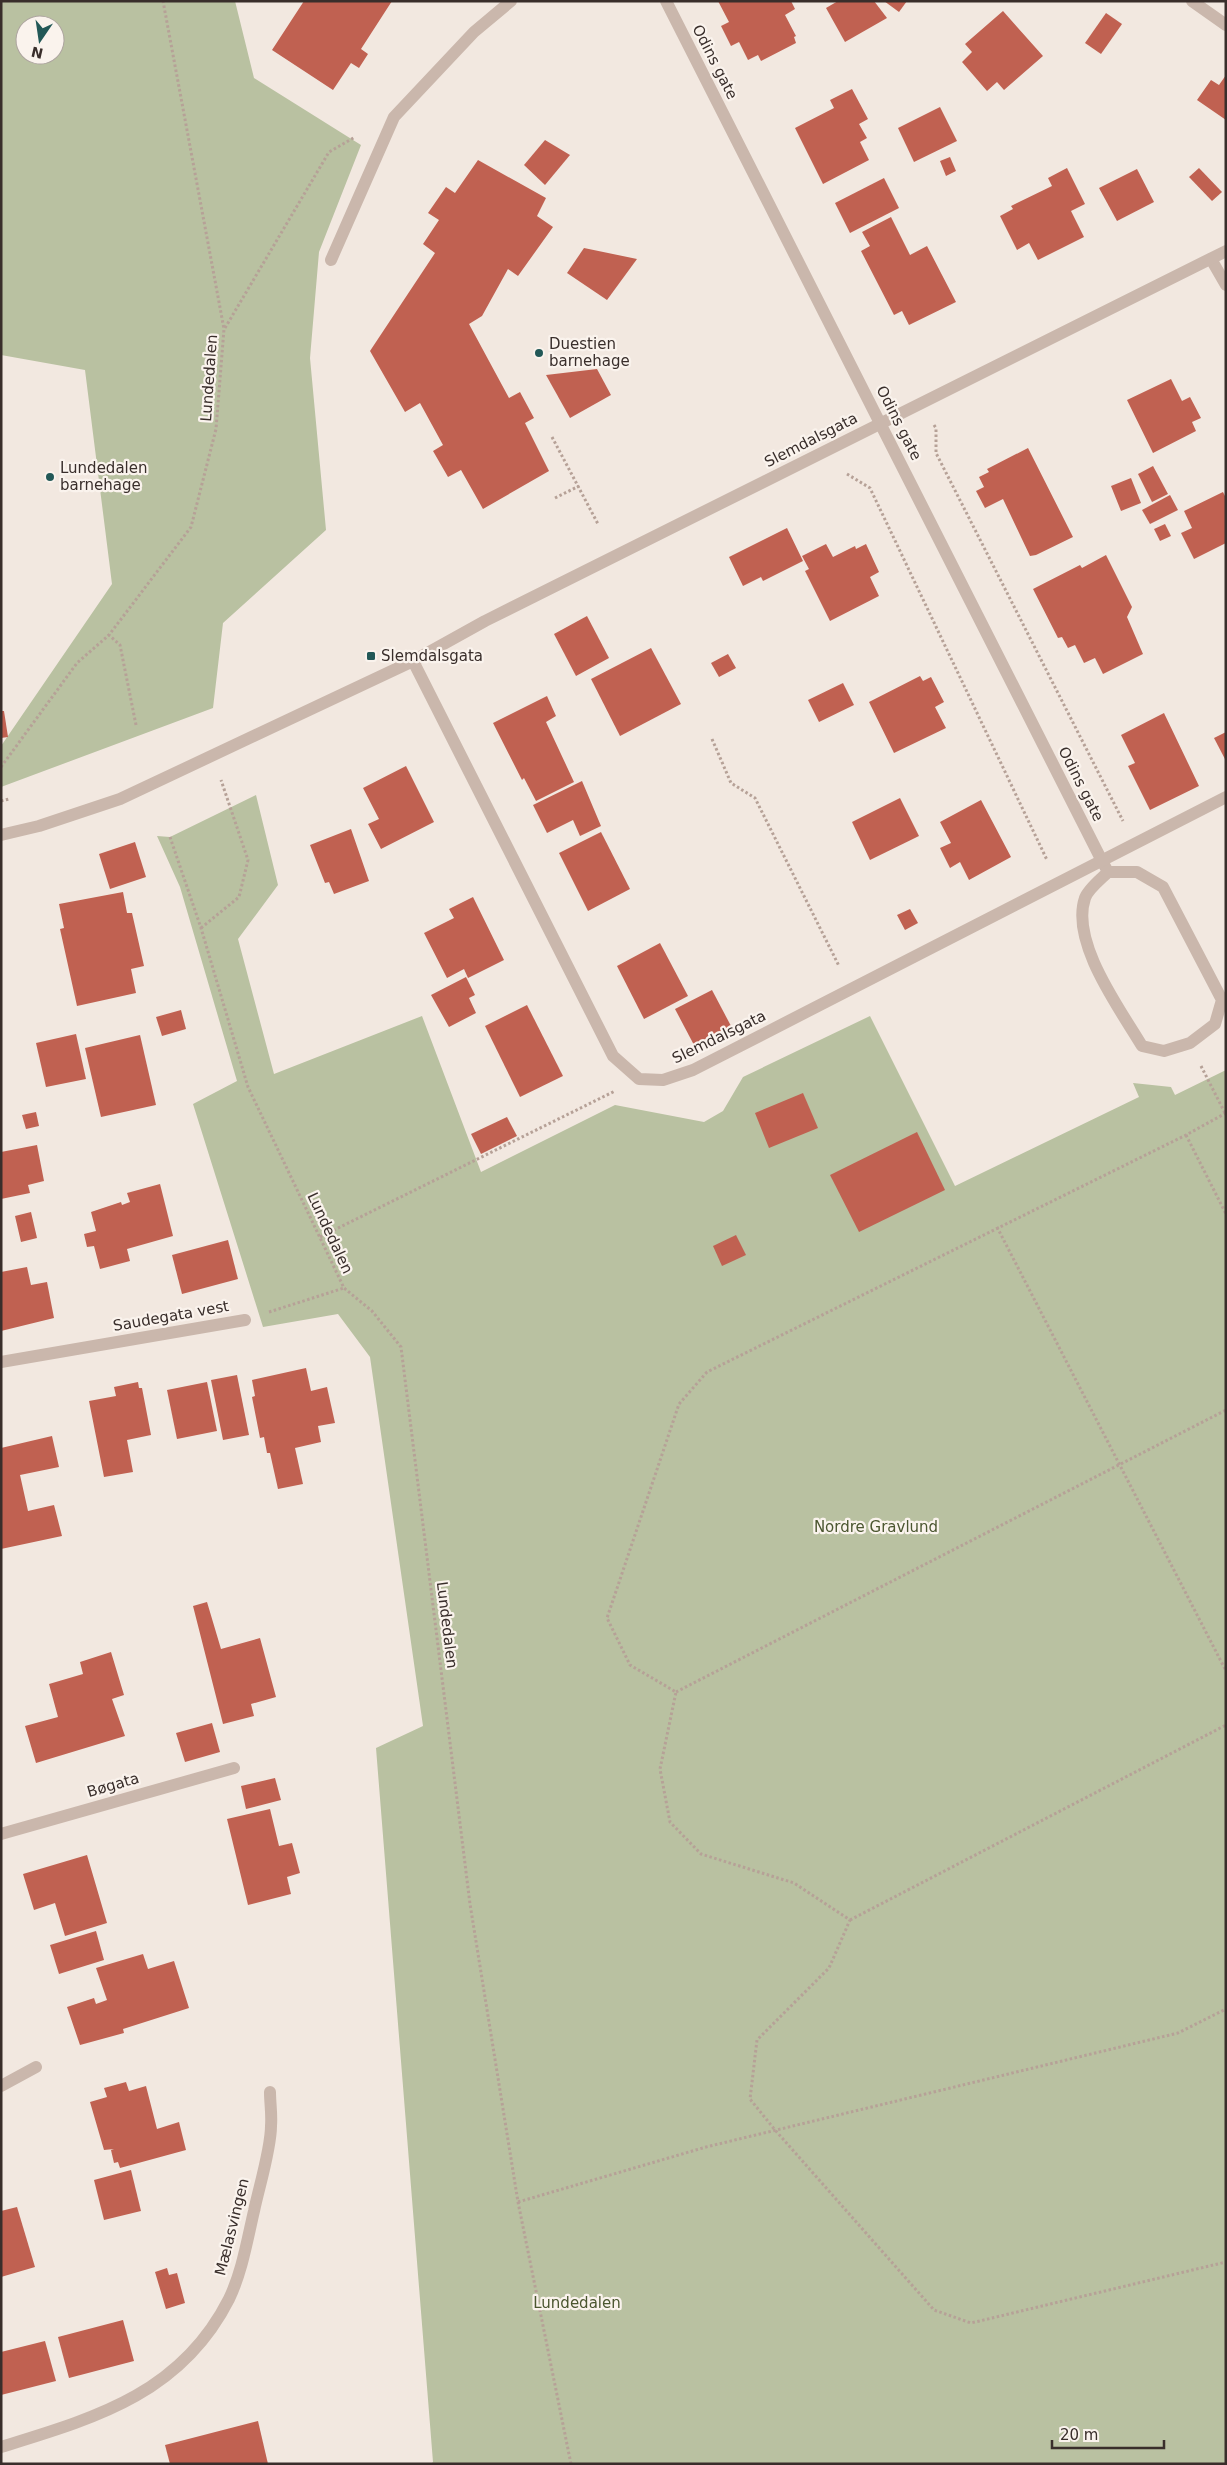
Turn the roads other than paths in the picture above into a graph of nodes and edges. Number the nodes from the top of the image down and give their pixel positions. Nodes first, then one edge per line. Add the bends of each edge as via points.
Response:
1 (511, 1) edge
2 (666, 1) edge
3 (1192, 1) edge
4 (1226, 25) edge
5 (1226, 250) edge
6 (1211, 259) junction
7 (332, 260) dead end
8 (1226, 285) edge
9 (880, 423) junction
10 (413, 661) junction
11 (1226, 797) edge
12 (1, 835) edge
13 (1101, 860) junction
14 (1108, 872) junction
15 (245, 1320) road end
16 (1, 1362) edge
17 (234, 1768) dead end
18 (1, 1834) edge
19 (36, 2067) dead end
20 (1, 2086) edge
21 (270, 2092) dead end
22 (1, 2447) edge

1 - 7 street via 474,32 394,117
2 - 9 street, Odins gate
3 - 4 street
5 - 6 street, Slemdalsgata
6 - 8 street
6 - 9 street, Slemdalsgata
9 - 10 street, Slemdalsgata via 485,621
9 - 13 street, Odins gate
10 - 12 street, Slemdalsgata via 120,799
10 - 13 street, Slemdalsgata via 613,1056 639,1079 663,1080 693,1070
11 - 13 street
13 - 14 street, Odins gate
14 - 14 street via 1085,897 1082,922 1092,960 1142,1046 1164,1051 1190,1043 1215,1024 1222,1000 1163,887 1137,872
15 - 16 street, Saudegata vest
17 - 18 street, Bøgata
19 - 20 street
21 - 22 street, Mælasvingen via 272,2128 242,2264 229,2298 210,2330 182,2362 128,2402 85,2421

